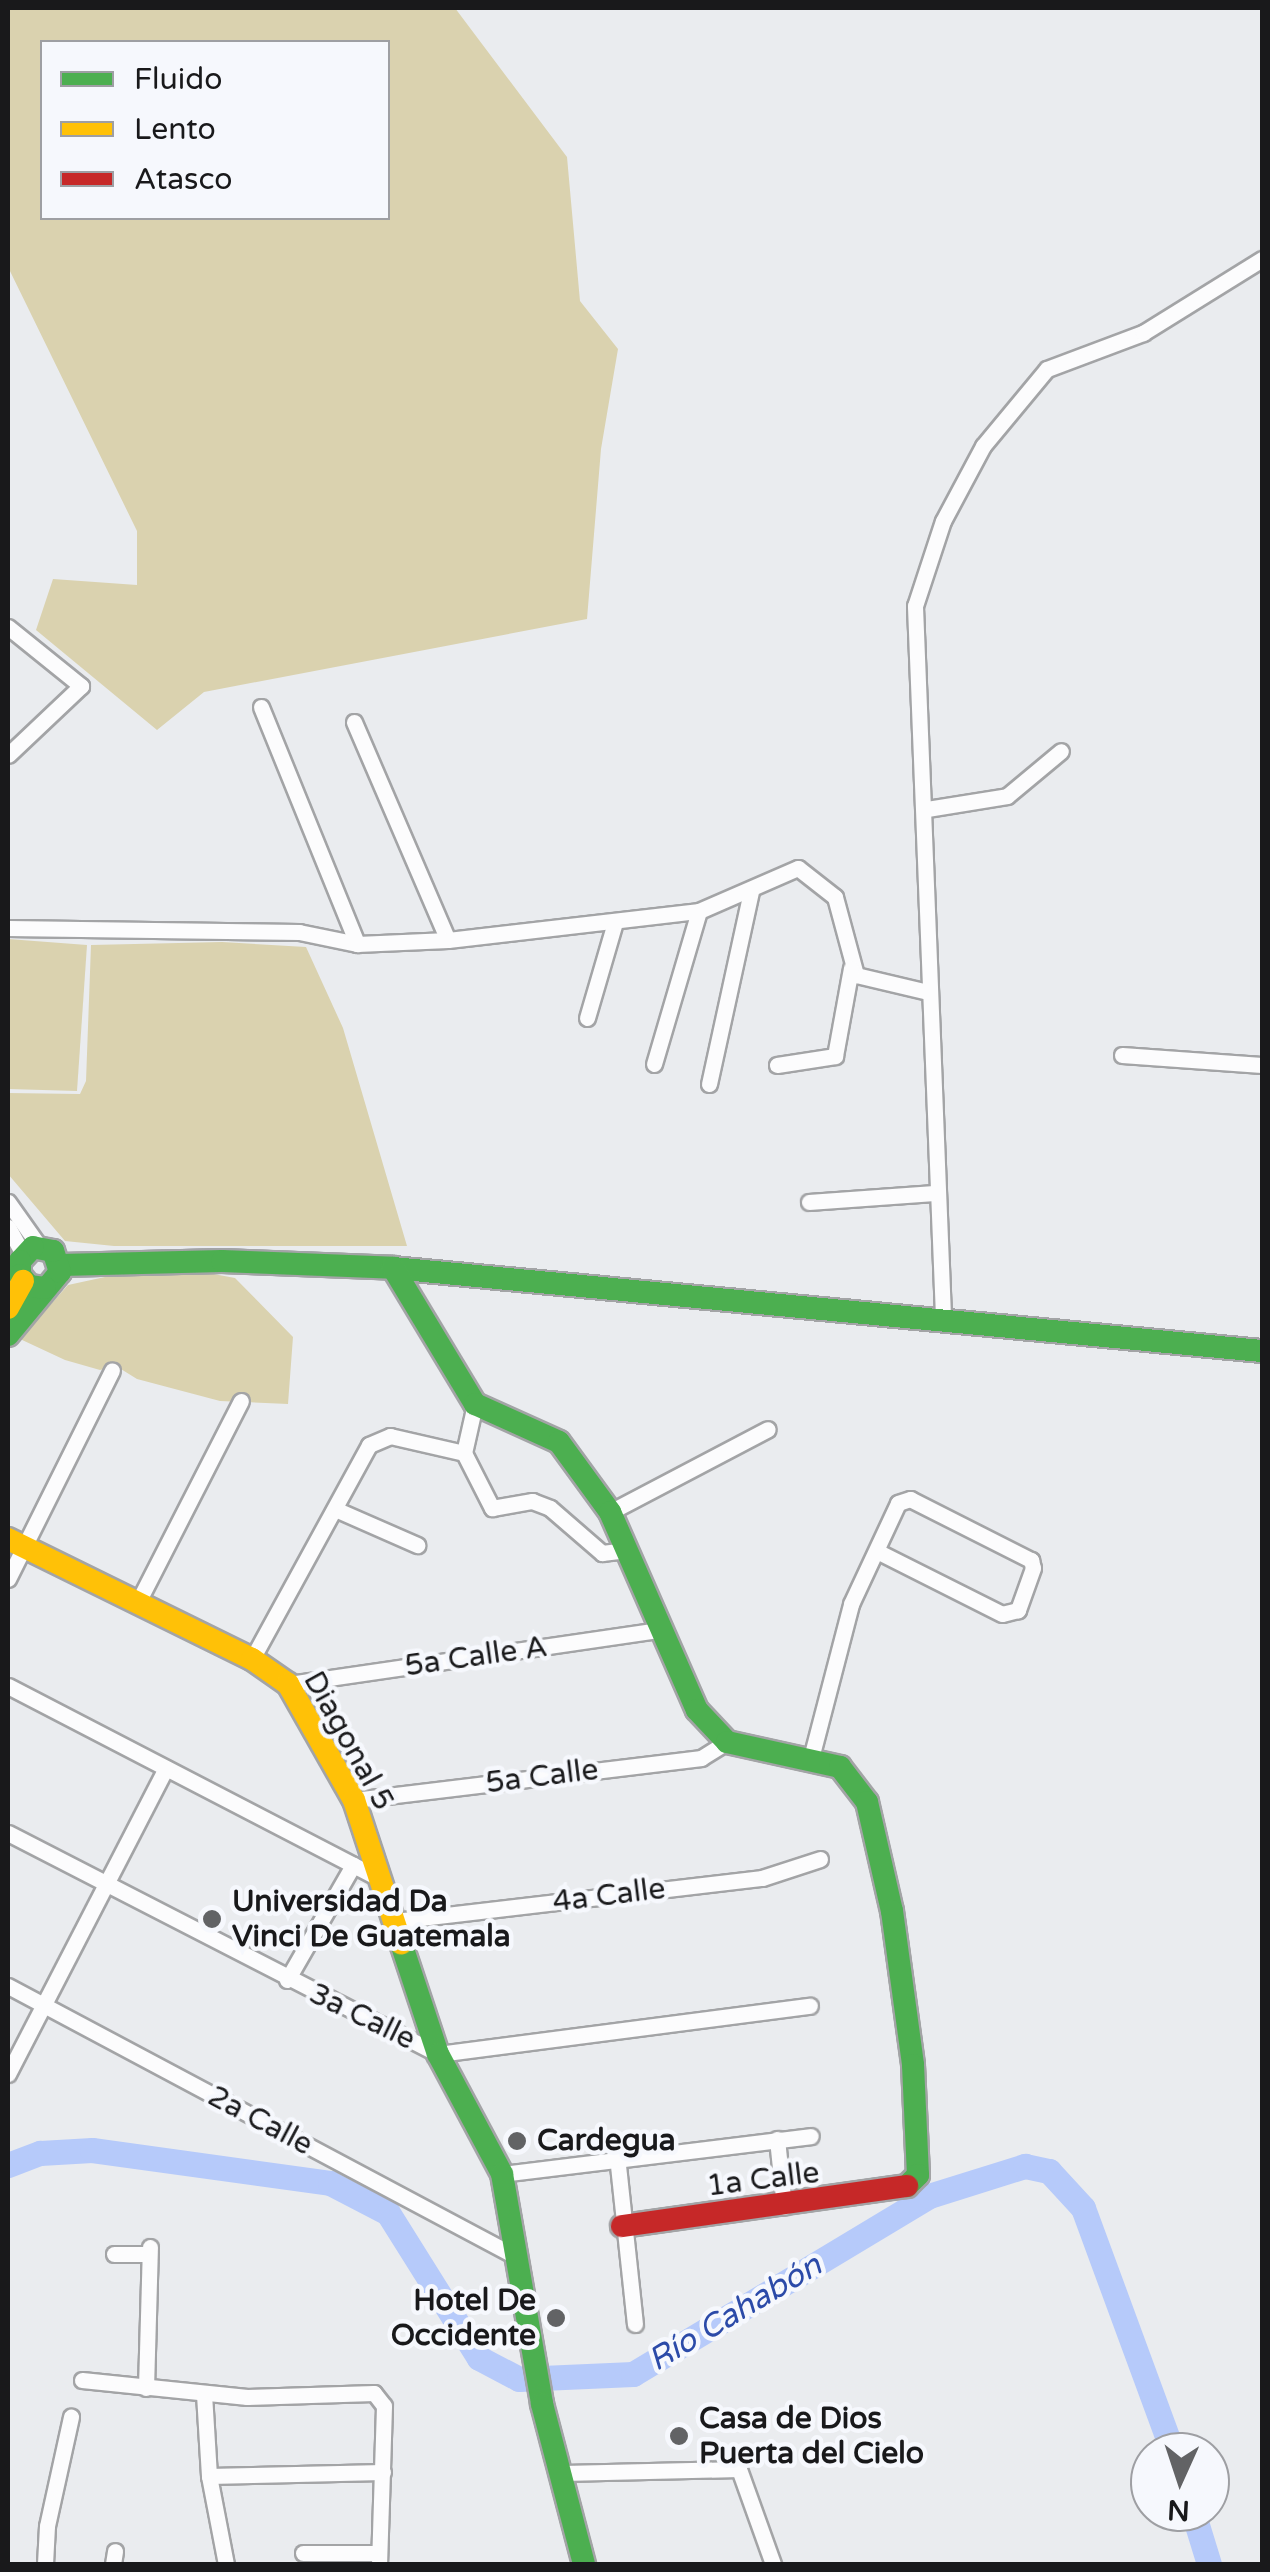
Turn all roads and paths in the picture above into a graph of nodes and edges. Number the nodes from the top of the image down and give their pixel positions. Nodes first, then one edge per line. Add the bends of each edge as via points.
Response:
1 (1262, 259) edge
2 (8, 627) edge
3 (261, 706) dead end
4 (354, 722) dead end
5 (1061, 751) dead end
6 (8, 755) edge
7 (926, 810) junction
8 (751, 891) junction
9 (699, 910) junction
10 (615, 922) junction
11 (8, 928) edge
12 (448, 940) junction
13 (357, 944) junction
14 (851, 968) junction
15 (928, 992) junction
16 (586, 1018) dead end
17 (1122, 1054) dead end
18 (654, 1064) dead end
19 (777, 1064) dead end
20 (1262, 1065) edge
21 (709, 1084) dead end
22 (934, 1193) junction
23 (8, 1202) edge
24 (809, 1202) dead end
25 (8, 1227) edge
26 (31, 1250) junction
27 (61, 1265) junction
28 (392, 1268) junction
29 (34, 1284) junction
30 (8, 1308) edge
31 (943, 1316) junction
32 (8, 1335) edge
33 (1262, 1350) edge
34 (112, 1370) dead end
35 (241, 1401) dead end
36 (474, 1404) junction
37 (768, 1429) dead end
38 (464, 1453) junction
39 (335, 1510) junction
40 (610, 1512) junction
41 (16, 1543) edge
42 (417, 1545) dead end
43 (626, 1550) junction
44 (877, 1550) junction
45 (8, 1578) edge
46 (136, 1604) junction
47 (664, 1630) junction
48 (252, 1660) junction
49 (288, 1684) junction
50 (8, 1686) edge
51 (727, 1742) junction
52 (811, 1758) junction
53 (166, 1768) junction
54 (354, 1800) junction
55 (8, 1834) edge
56 (820, 1859) dead end
57 (353, 1866) junction
58 (382, 1880) junction
59 (104, 1886) junction
60 (396, 1922) junction
61 (287, 1980) junction
62 (8, 1986) edge
63 (42, 2005) junction
64 (810, 2006) dead end
65 (438, 2054) junction
66 (8, 2074) edge
67 (811, 2136) dead end
68 (777, 2139) junction
69 (617, 2156) junction
70 (502, 2174) junction
71 (784, 2206) junction
72 (622, 2226) junction
73 (114, 2254) dead end
74 (513, 2256) junction
75 (635, 2324) dead end
76 (82, 2380) dead end
77 (146, 2388) junction
78 (204, 2394) junction
79 (71, 2417) dead end
80 (383, 2472) junction
81 (563, 2473) junction
82 (209, 2476) junction
83 (303, 2553) dead end
84 (379, 2559) edge
85 (46, 2564) edge
86 (226, 2564) edge
87 (584, 2564) edge
88 (773, 2564) edge

1 - 7 street via 1143,334 1047,369 983,446 943,521 915,606
2 - 6 street via 81,686
3 - 13 street
4 - 12 street
5 - 7 street via 1007,796
7 - 15 street
8 - 9 street
8 - 14 street via 798,868 818,880 841,910
8 - 21 street
9 - 10 street
9 - 18 street
10 - 12 street
10 - 16 street
11 - 13 street via 299,932
12 - 13 street
14 - 15 street via 866,980
14 - 19 street via 834,1056
15 - 22 street
17 - 20 street
22 - 24 street
22 - 31 street
23 - 26 street
25 - 26 street
26 - 27 street via 54,1251
26 - 29 street
27 - 28 street via 222,1261
27 - 29 street
28 - 31 street
28 - 36 street
29 - 30 street
29 - 32 street
31 - 33 street
34 - 41 street
35 - 46 street
36 - 38 street
36 - 40 street via 559,1442
37 - 40 street
38 - 39 street via 379,1438 368,1445
38 - 43 street via 492,1508 532,1501 550,1508 602,1553
39 - 42 street
39 - 48 street
40 - 43 street
41 - 45 street
41 - 46 street, Diagonal 5
43 - 47 street
44 - 44 street via 898,1504 910,1499 1031,1560 1033,1568 1018,1610 1002,1614
44 - 52 street via 851,1604
46 - 48 street, Diagonal 5
47 - 49 street, 5a Calle A
47 - 51 street via 697,1710
48 - 49 street, Diagonal 5
49 - 54 street, Diagonal 5
50 - 53 street
51 - 52 street
51 - 54 street, 5a Calle via 700,1758
52 - 71 street, 1a Calle via 840,1766 867,1802 913,2065 918,2175 910,2186
53 - 57 street
53 - 59 street
54 - 58 street, Diagonal 5
55 - 59 street, 3a Calle
56 - 60 street, 4a Calle via 762,1878
57 - 58 street
57 - 61 street
58 - 60 street, Diagonal 5
59 - 61 street, 3a Calle
59 - 63 street
60 - 65 street, Diagonal 5
61 - 65 street, 3a Calle
62 - 63 street, 2a Calle
63 - 66 street
63 - 74 street, 2a Calle
64 - 65 street, 3a Calle
65 - 70 street, Diagonal 5
67 - 68 street
68 - 69 street
68 - 71 street
69 - 70 street
69 - 72 street
70 - 74 street, Diagonal 5
71 - 72 street, 1a Calle
72 - 75 street
73 - 77 street via 150,2250
74 - 81 street, Diagonal 5
76 - 77 street
77 - 78 street
78 - 80 street via 374,2393 384,2406
78 - 82 street
79 - 85 street via 46,2526
80 - 82 street
80 - 84 street
81 - 87 street, Diagonal 5
81 - 88 street via 739,2469
82 - 86 street
83 - 84 street

